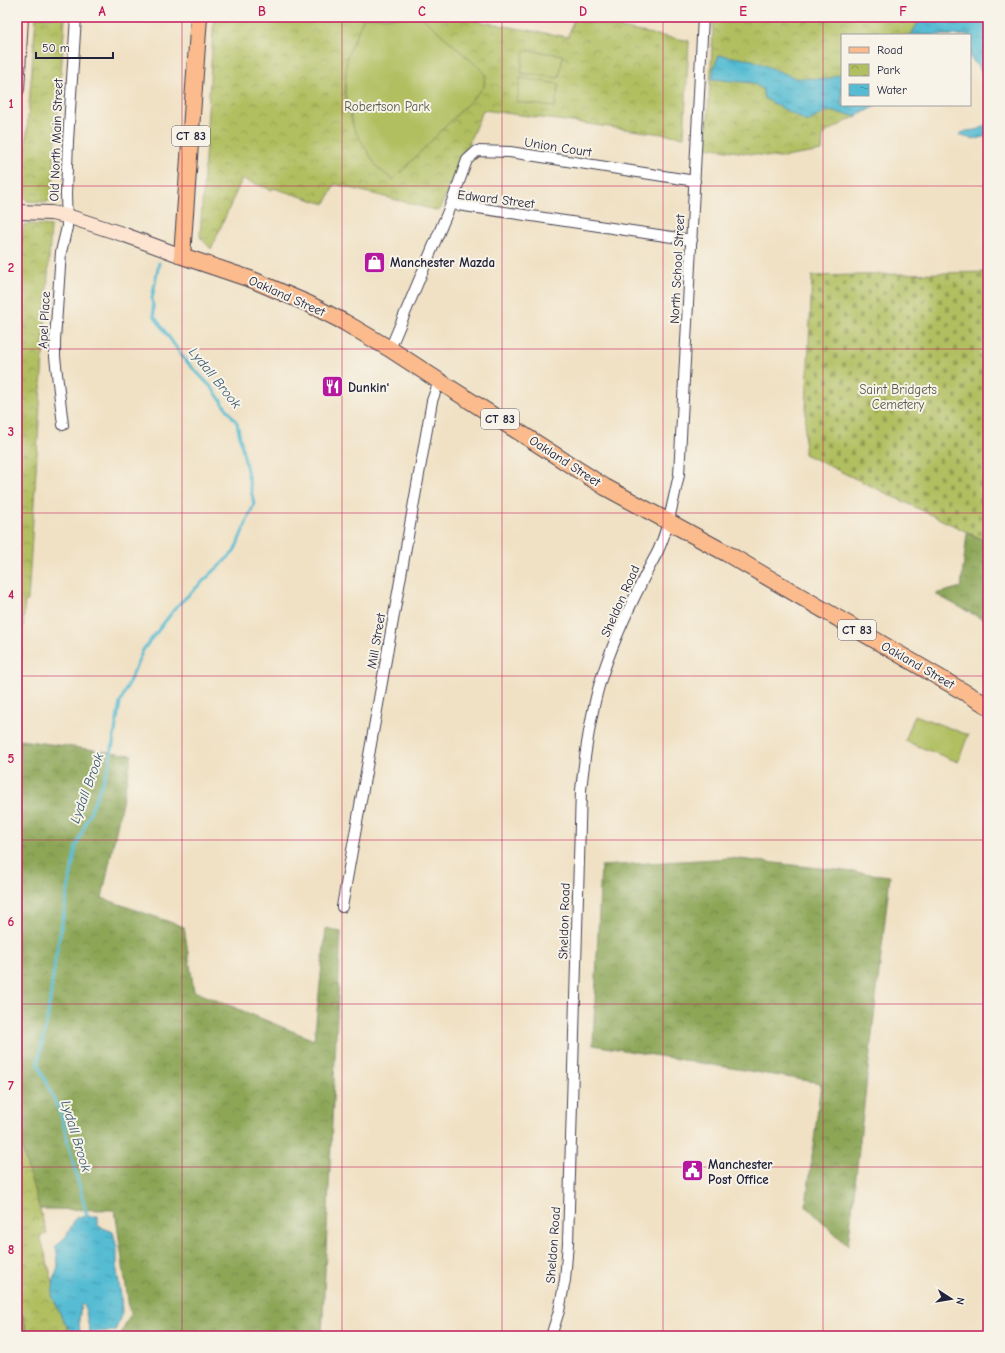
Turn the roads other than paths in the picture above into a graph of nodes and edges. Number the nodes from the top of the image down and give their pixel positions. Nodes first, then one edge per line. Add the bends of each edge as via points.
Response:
1 (22, 17) edge
2 (76, 17) edge
3 (199, 17) edge
4 (703, 17) edge
5 (17, 88) edge
6 (695, 181) junction
7 (451, 204) junction
8 (17, 212) edge
9 (66, 216) junction
10 (692, 240) junction
11 (182, 256) junction
12 (390, 349) junction
13 (439, 381) junction
14 (63, 426) dead end
15 (668, 522) junction
16 (988, 706) edge
17 (342, 907) dead end
18 (551, 1336) edge

1 - 5 street
2 - 9 street, Old North Main Street
3 - 11 main road, CT 83
4 - 6 street, North School Street
6 - 7 street, Union Court via 510,152 477,151 467,160
6 - 10 street, North School Street
7 - 10 street, Edward Street
7 - 12 street, Edward Street
8 - 9 street, Oakland Street
9 - 11 street, Oakland Street
9 - 14 street, Apel Place via 67,227 60,256 55,348
10 - 15 street, North School Street via 679,474
11 - 12 main road, Oakland Street / CT 83 via 254,280 309,304
12 - 13 main road, Oakland Street / CT 83
13 - 15 main road, Oakland Street / CT 83 via 605,486
13 - 17 street, Mill Street via 432,401
15 - 16 main road, Oakland Street / CT 83
15 - 18 street, Sheldon Road via 658,550 619,631 601,679 586,749 581,790 568,1243 565,1280

